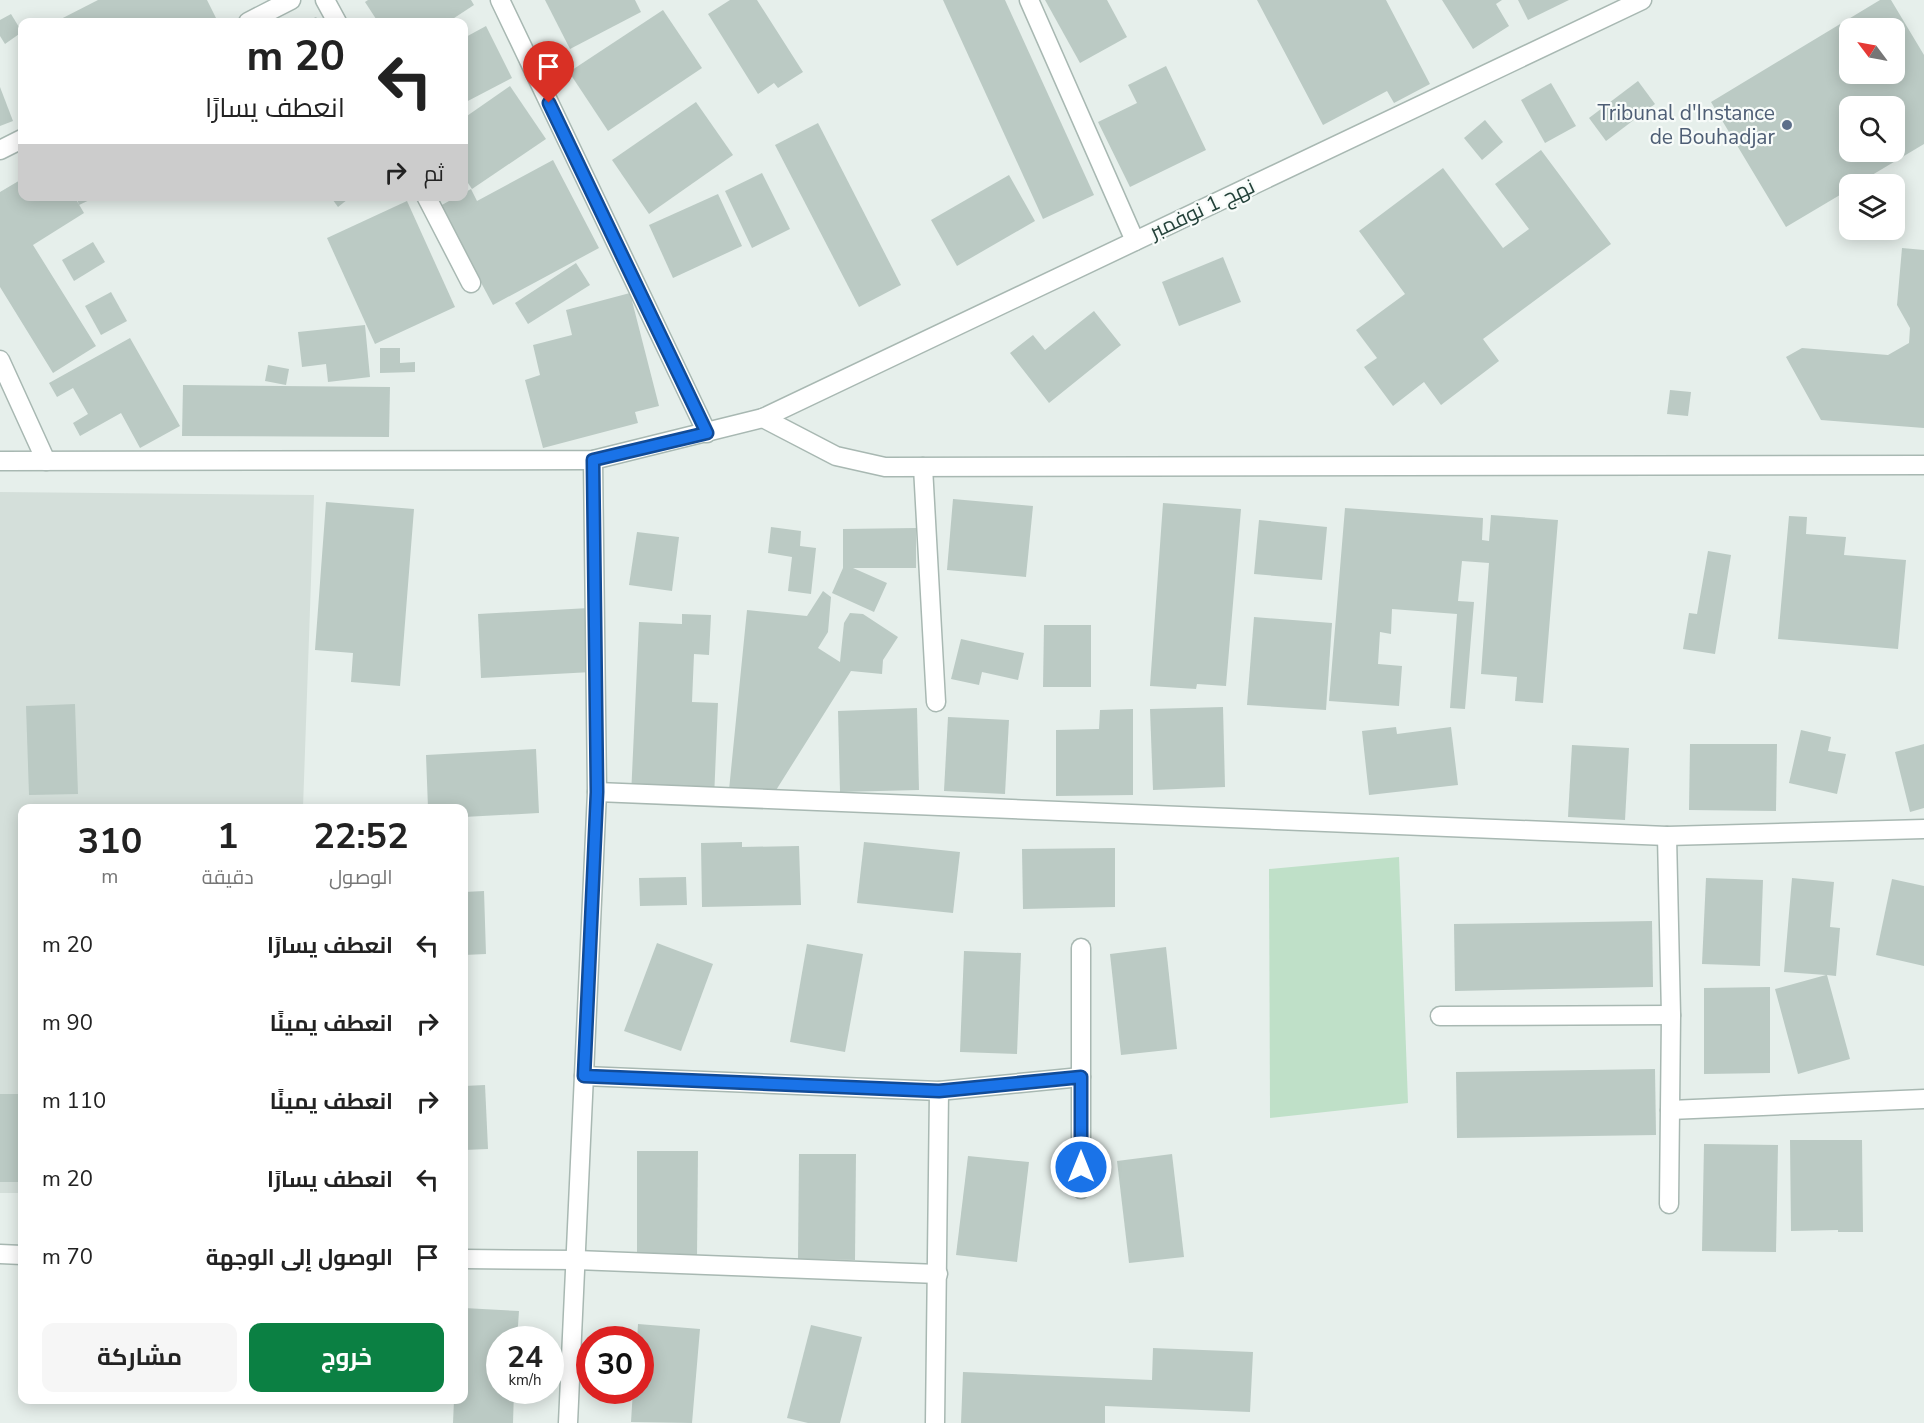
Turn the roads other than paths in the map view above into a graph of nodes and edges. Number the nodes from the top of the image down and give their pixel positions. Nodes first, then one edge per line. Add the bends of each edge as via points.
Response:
1 (291, 0) edge
2 (325, 0) edge
3 (500, 0) edge
4 (1029, 0) edge
5 (1642, 0) edge
6 (256, 18) edge
7 (335, 18) edge
8 (18, 141) edge
9 (0, 150) edge
10 (429, 201) edge
11 (1135, 242) junction
12 (471, 283) dead end
13 (0, 360) edge
14 (763, 418) junction
15 (707, 433) junction
16 (593, 460) junction
17 (0, 461) edge
18 (46, 461) junction
19 (1924, 465) edge
20 (923, 467) junction
21 (936, 702) dead end
22 (597, 792) junction
23 (1924, 829) edge
24 (1667, 836) junction
25 (1081, 948) dead end
26 (1671, 1015) junction
27 (1440, 1016) dead end
28 (584, 1076) junction
29 (1081, 1077) junction
30 (939, 1091) junction
31 (1924, 1100) edge
32 (1670, 1110) junction
33 (1081, 1189) dead end
34 (1669, 1204) dead end
35 (0, 1254) edge
36 (18, 1254) edge
37 (468, 1259) edge
38 (576, 1260) junction
39 (938, 1274) junction
40 (568, 1423) edge
41 (935, 1423) edge

1 - 6 street
2 - 7 street
3 - 15 street
4 - 11 street
5 - 11 street, نهج 1 نوفمبر
8 - 9 street
10 - 12 street
11 - 14 street, نهج 1 نوفمبر
13 - 18 street
14 - 15 street, نهج 1 نوفمبر
14 - 20 street via 836,456 885,467
15 - 16 street, نهج 1 نوفمبر
16 - 18 street, نهج 1 نوفمبر
16 - 22 street
17 - 18 street, نهج 1 نوفمبر
19 - 20 street
20 - 21 street
22 - 24 street
22 - 28 street
23 - 24 street
24 - 26 street
25 - 29 street
26 - 27 street
26 - 32 street
28 - 30 street
28 - 38 street
29 - 30 street
29 - 33 street
30 - 39 street
31 - 32 street
32 - 34 street
35 - 36 street
37 - 38 street
38 - 39 street
38 - 40 street
39 - 41 street

